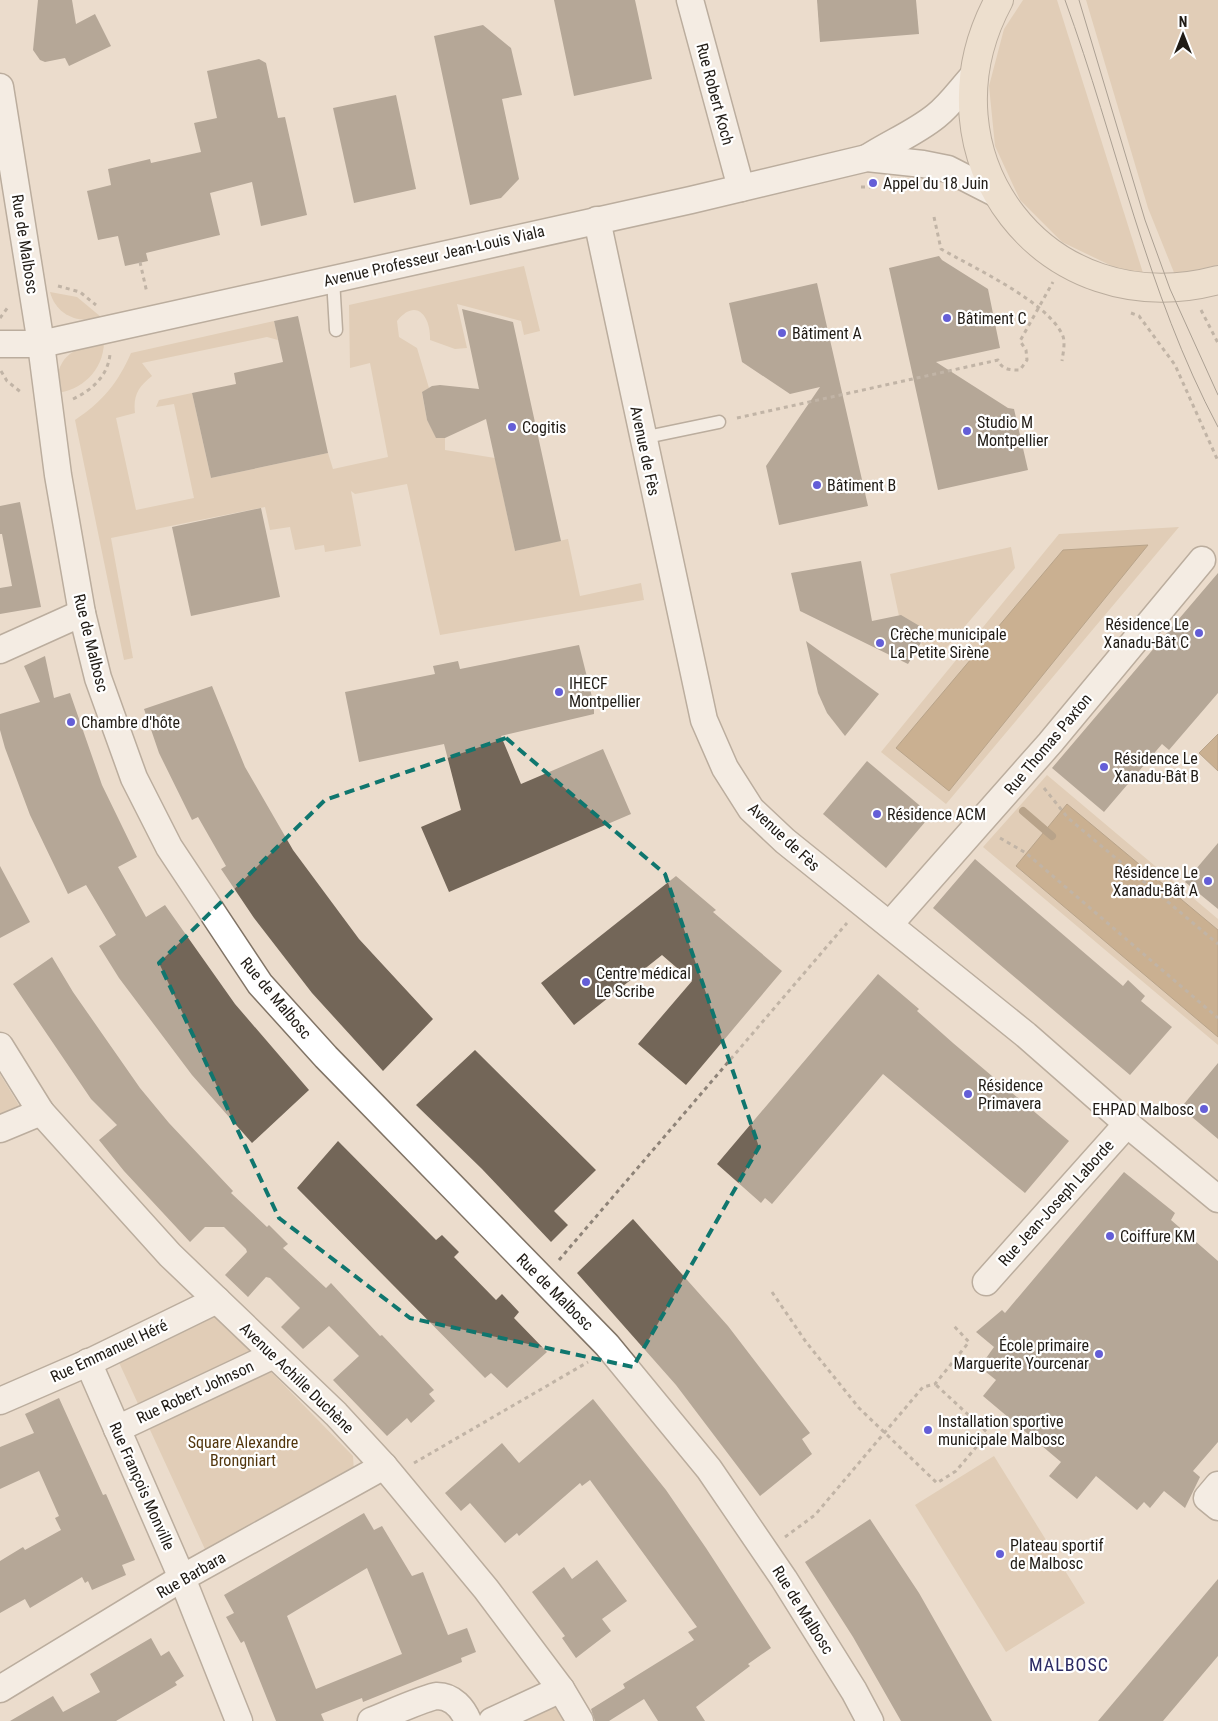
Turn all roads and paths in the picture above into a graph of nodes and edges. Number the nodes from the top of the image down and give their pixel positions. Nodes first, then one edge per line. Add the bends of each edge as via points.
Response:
1 (690, 0) edge
2 (999, 0) edge
3 (973, 76) junction
4 (0, 87) edge
5 (867, 158) junction
6 (741, 188) junction
7 (997, 194) junction
8 (934, 218) dead end
9 (597, 220) junction
10 (140, 262) dead end
11 (334, 279) junction
12 (1053, 282) dead end
13 (1198, 285) edge
14 (1062, 286) dead end
15 (148, 297) dead end
16 (1218, 298) edge
17 (1039, 307) junction
18 (1123, 310) dead end
19 (336, 330) dead end
20 (1218, 342) edge
21 (0, 344) edge
22 (41, 344) junction
23 (1062, 361) dead end
24 (0, 370) edge
25 (26, 396) dead end
26 (719, 422) joint
27 (642, 438) junction
28 (1218, 461) edge
29 (1202, 560) dead end
30 (82, 613) junction
31 (0, 650) edge
32 (1028, 768) junction
33 (978, 825) junction
34 (850, 919) dead end
35 (890, 924) junction
36 (1218, 944) edge
37 (1218, 1018) edge
38 (0, 1046) edge
39 (41, 1112) junction
40 (1127, 1124) junction
41 (0, 1129) edge
42 (1218, 1199) edge
43 (561, 1259) dead end
44 (986, 1282) dead end
45 (772, 1292) dead end
46 (217, 1300) junction
47 (953, 1325) dead end
48 (607, 1345) junction
49 (274, 1355) junction
50 (88, 1362) junction
51 (935, 1384) junction
52 (0, 1401) edge
53 (117, 1429) junction
54 (884, 1434) junction
55 (391, 1474) junction
56 (1218, 1484) edge
57 (1218, 1507) edge
58 (785, 1537) dead end
59 (182, 1578) junction
60 (0, 1689) edge
61 (561, 1689) junction
62 (239, 1721) edge
63 (371, 1721) edge
64 (468, 1721) edge
65 (492, 1721) edge
66 (580, 1721) edge
67 (870, 1721) edge

1 - 6 street, Rue Robert Koch
2 - 3 main road via 978,49
3 - 5 street, Avenue Professeur Jean-Louis Viala via 938,115
3 - 7 main road via 972,116 979,148
4 - 22 street, Rue de Malbosc
5 - 6 street, Avenue Professeur Jean-Louis Viala
5 - 7 street, Avenue Professeur Jean-Louis Viala via 948,169
6 - 9 street, Avenue Professeur Jean-Louis Viala
7 - 13 main road via 1038,243 1065,262 1094,276 1124,285 1156,289
8 - 17 path via 941,249
9 - 11 street, Avenue Professeur Jean-Louis Viala
9 - 27 street, Avenue de Fès
10 - 15 path
11 - 19 lane
11 - 22 street, Avenue Professeur Jean-Louis Viala
12 - 14 path
13 - 16 main road
13 - 20 path
17 - 23 path via 1064,336
17 - 26 path via 1020,341 1026,350 1027,360 1020,370 1007,370 998,360
18 - 28 path via 1139,316 1175,365
21 - 22 street, Avenue Professeur Jean-Louis Viala
22 - 30 street, Rue de Malbosc via 58,475
24 - 25 path via 7,381
26 - 27 lane
27 - 35 street, Avenue de Fès via 704,720 725,768 751,809 855,899
29 - 32 street, Rue Thomas Paxton
30 - 31 street
30 - 48 street, Rue de Malbosc via 98,678 134,778 169,847 260,984 326,1057
32 - 33 street, Rue Thomas Paxton
32 - 36 path via 1068,818
33 - 35 street, Rue Thomas Paxton
33 - 37 path via 1026,853
34 - 43 path
35 - 40 street, Avenue de Fès via 1054,1058
38 - 39 street, Avenue Achille Duchène
39 - 41 street
39 - 46 street, Avenue Achille Duchène via 170,1255
40 - 42 street, Avenue de Fès
40 - 44 street, Rue Jean-Joseph Laborde
45 - 54 path via 806,1342
46 - 49 street, Avenue Achille Duchène
46 - 50 street, Rue Emmanuel Héré
47 - 51 path via 969,1342
48 - 55 path via 562,1378
48 - 67 street, Rue de Malbosc via 709,1469 784,1579
49 - 53 street, Rue Robert Johnson
49 - 55 street, Avenue Achille Duchène via 336,1414
50 - 52 street, Rue Emmanuel Héré
50 - 53 street, Rue François Monville
51 - 54 path via 923,1387
51 - 54 path via 988,1433 956,1471 937,1483
53 - 59 street, Rue François Monville
54 - 58 path via 816,1515
55 - 59 street, Rue Barbara
55 - 61 street, Avenue Achille Duchène via 486,1589
56 - 57 street via 1207,1498
59 - 60 street, Rue Barbara
59 - 62 street, Rue François Monville
61 - 65 street
61 - 66 street, Avenue Achille Duchène
63 - 64 street via 437,1696 463,1708

